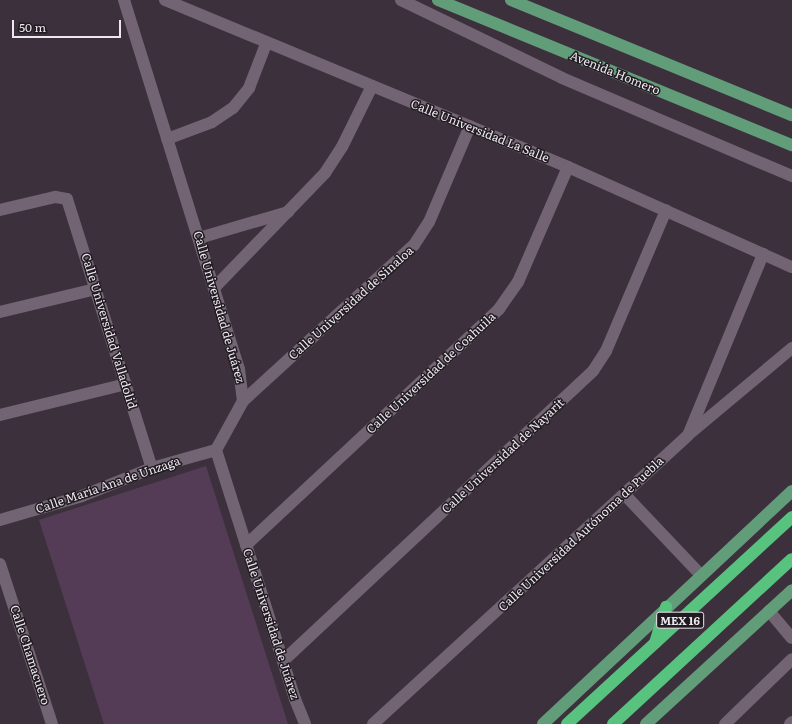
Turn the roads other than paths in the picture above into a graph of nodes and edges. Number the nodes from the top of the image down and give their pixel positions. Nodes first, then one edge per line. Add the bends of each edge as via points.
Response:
1 (124, 0) edge
2 (165, 0) edge
3 (401, 0) edge
4 (438, 0) edge
5 (511, 0) edge
6 (266, 44) junction
7 (372, 86) junction
8 (792, 116) edge
9 (470, 126) junction
10 (167, 139) junction
11 (792, 145) edge
12 (568, 167) junction
13 (792, 176) edge
14 (0, 210) edge
15 (666, 210) junction
16 (289, 212) junction
17 (199, 238) junction
18 (763, 254) junction
19 (792, 267) edge
20 (214, 288) junction
21 (96, 289) junction
22 (0, 312) edge
23 (792, 348) edge
24 (126, 384) junction
25 (244, 401) junction
26 (0, 415) edge
27 (688, 435) junction
28 (216, 450) junction
29 (152, 468) junction
30 (792, 491) edge
31 (625, 495) junction
32 (792, 517) edge
33 (0, 520) edge
34 (246, 545) junction
35 (792, 559) edge
36 (0, 564) edge
37 (701, 575) junction
38 (792, 590) edge
39 (666, 608) junction
40 (769, 611) junction
41 (792, 638) edge
42 (655, 642) junction
43 (792, 659) edge
44 (283, 661) junction
45 (792, 722) edge
46 (52, 724) edge
47 (305, 724) edge
48 (373, 724) edge
49 (543, 724) edge
50 (568, 724) edge
51 (613, 724) edge
52 (646, 724) edge
53 (725, 724) edge
54 (790, 724) edge

1 - 10 street, Calle Universidad de Juárez
2 - 6 street, Calle Universidad La Salle
3 - 13 street via 562,78
4 - 11 main road, Avenida Homero
5 - 8 main road
6 - 7 street, Calle Universidad La Salle
6 - 10 street via 249,88 233,108 212,122
7 - 9 street, Calle Universidad La Salle
7 - 16 street via 333,163
9 - 12 street, Calle Universidad La Salle
9 - 25 street, Calle Universidad de Sinaloa via 429,222 414,245
10 - 17 street, Calle Universidad de Juárez
12 - 15 street, Calle Universidad La Salle
12 - 34 street, Calle Universidad de Coahuila via 518,282 499,309
14 - 21 street, Calle Universidad Valladolid via 62,197 69,203
15 - 18 street, Calle Universidad La Salle
15 - 44 street, Calle Universidad de Nayarit via 606,351 593,371
16 - 17 street
16 - 20 street
17 - 20 street, Calle Universidad de Juárez
18 - 19 street, Calle Universidad La Salle
18 - 27 street
20 - 25 street, Calle Universidad de Juárez via 239,369
21 - 22 street
21 - 24 street, Calle Universidad Valladolid
23 - 27 street, Calle Universidad Autónoma de Puebla
24 - 26 street
24 - 29 street, Calle Universidad Valladolid
25 - 28 street
27 - 31 street, Calle Universidad Autónoma de Puebla
28 - 29 street, Calle María Ana de Unzaga
28 - 34 street, Calle Universidad de Juárez
29 - 33 street, Calle María Ana de Unzaga via 82,496
30 - 37 main road
31 - 37 street
31 - 48 street, Calle Universidad Autónoma de Puebla
32 - 42 highway, MEX 16
34 - 44 street, Calle Universidad de Juárez
35 - 51 highway, MEX 16
36 - 46 street, Calle Chamacuero
37 - 39 main road
38 - 40 main road
39 - 42 highway
39 - 49 main road
40 - 41 street
40 - 52 main road
42 - 50 highway, MEX 16
43 - 53 street
44 - 47 street, Calle Universidad de Juárez
45 - 54 street

